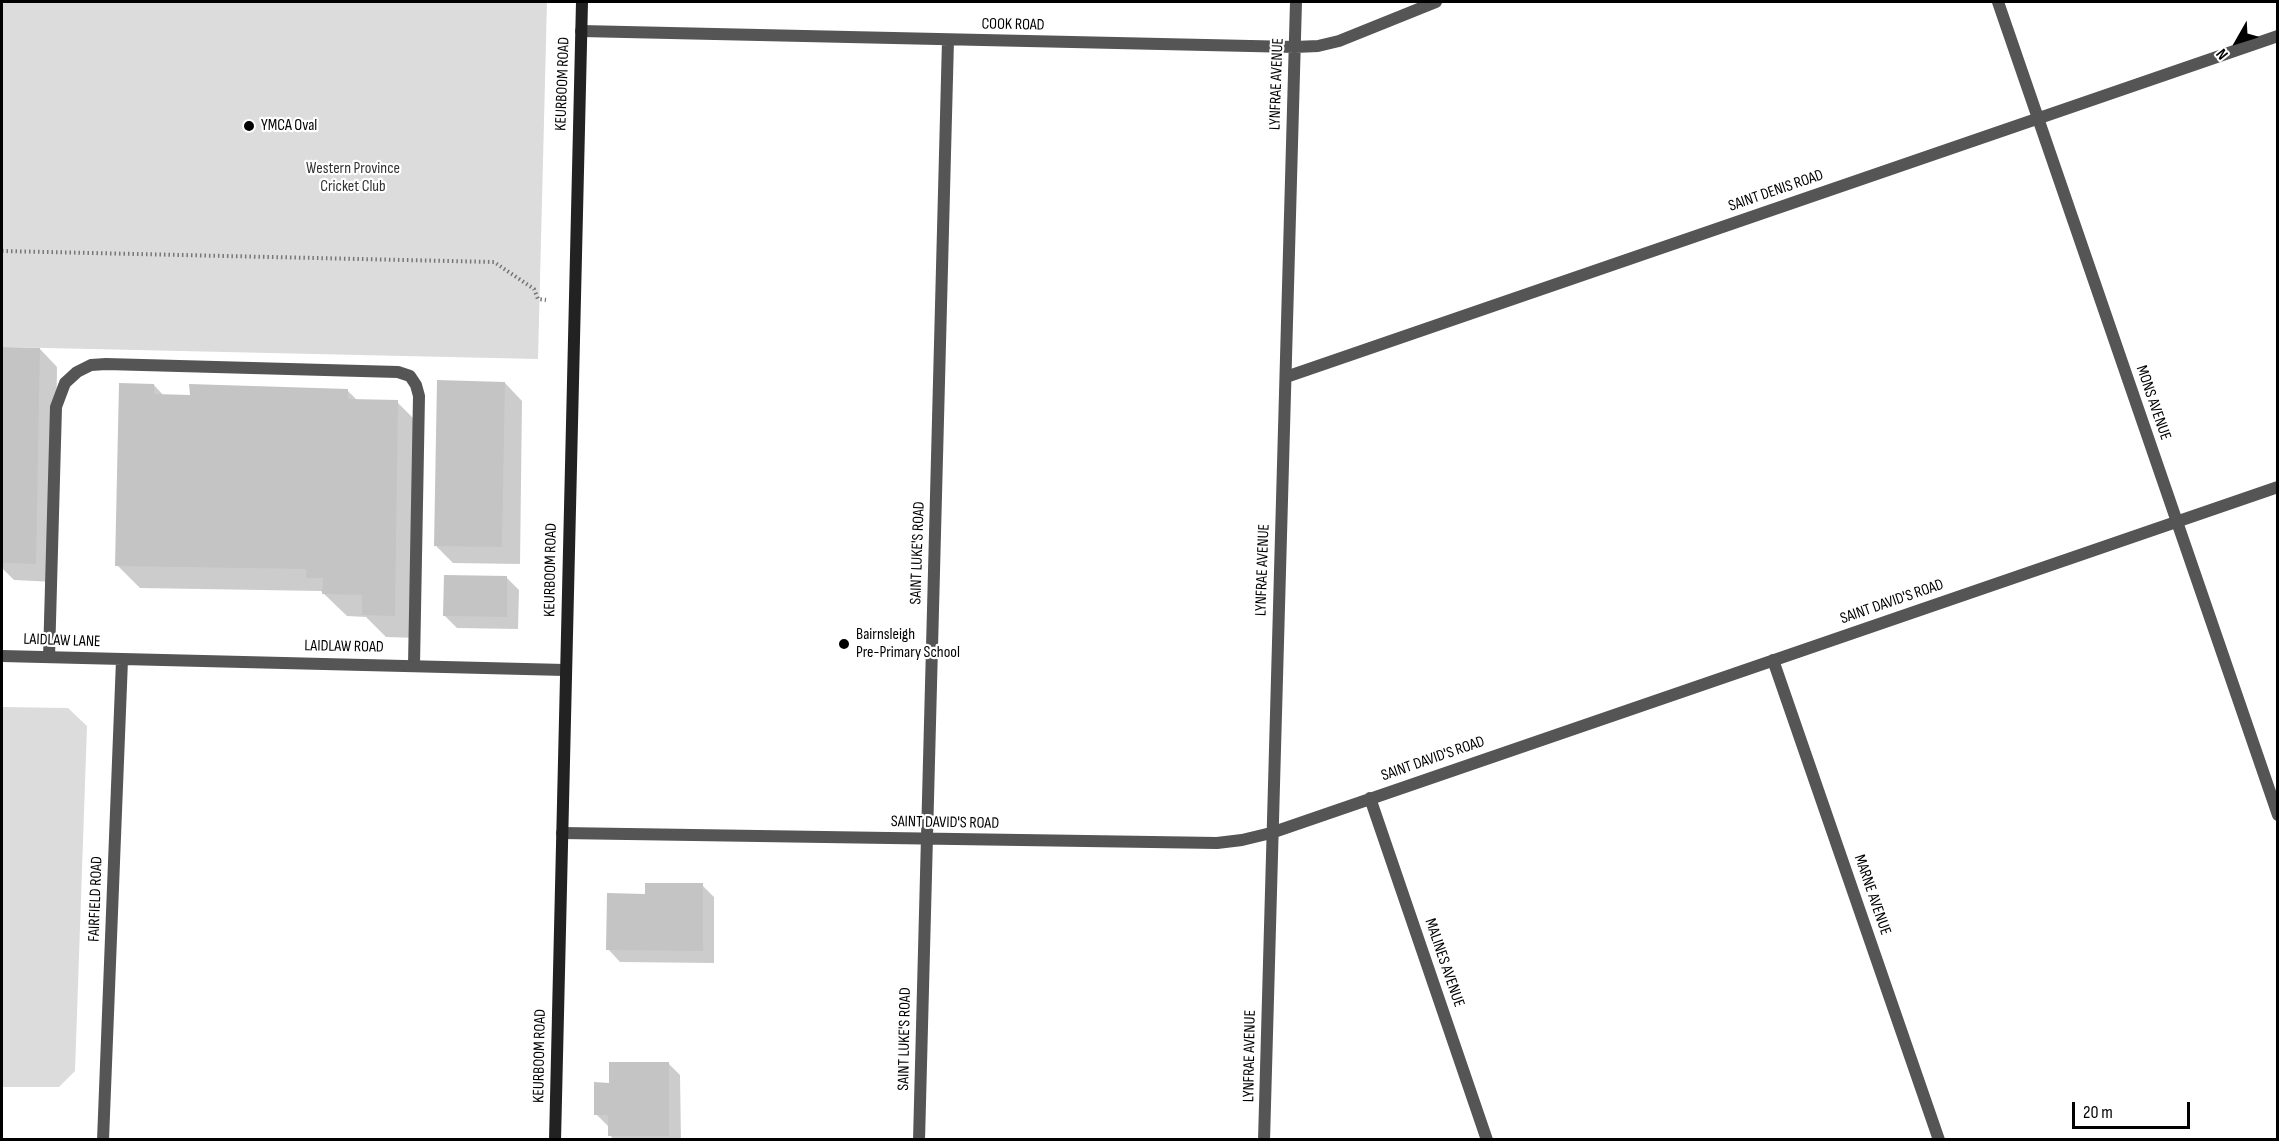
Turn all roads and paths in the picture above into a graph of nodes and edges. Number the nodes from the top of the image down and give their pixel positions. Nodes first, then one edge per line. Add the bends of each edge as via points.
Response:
1 (582, 2) edge
2 (1296, 2) edge
3 (1436, 2) edge
4 (1998, 2) edge
5 (581, 31) junction
6 (2277, 36) edge
7 (948, 40) junction
8 (1295, 47) junction
9 (2038, 119) junction
10 (2, 251) edge
11 (546, 300) dead end
12 (1286, 377) junction
13 (2277, 487) edge
14 (2177, 522) junction
15 (2, 656) edge
16 (49, 657) junction
17 (122, 660) junction
18 (1773, 660) junction
19 (414, 665) junction
20 (565, 670) junction
21 (1370, 798) junction
22 (2277, 815) edge
23 (561, 833) junction
24 (1271, 833) junction
25 (926, 839) junction
26 (103, 1140) edge
27 (555, 1140) edge
28 (919, 1140) edge
29 (1264, 1140) edge
30 (1487, 1140) edge
31 (1939, 1140) edge

1 - 5 main road, KEURBOOM ROAD
2 - 8 street, LYNFRAE AVENUE
3 - 8 street, COOK ROAD via 1339,41
4 - 9 street, MONS AVENUE
5 - 7 street, COOK ROAD
5 - 20 main road, KEURBOOM ROAD
6 - 9 street, SAINT DENIS ROAD
7 - 8 street, COOK ROAD
7 - 25 street, SAINT LUKE'S ROAD
8 - 12 street, LYNFRAE AVENUE
9 - 12 street, SAINT DENIS ROAD
9 - 14 street, MONS AVENUE
10 - 11 path via 494,262 534,289 538,299
12 - 24 street, LYNFRAE AVENUE
13 - 14 street, SAINT DAVID'S ROAD
14 - 18 street, SAINT DAVID'S ROAD
14 - 22 street, MONS AVENUE
15 - 16 street, LAIDLAW LANE
16 - 17 street, LAIDLAW LANE
16 - 19 street via 56,407 65,383 83,367 106,364 398,372 413,381 419,402
17 - 19 street, LAIDLAW ROAD
17 - 26 street, FAIRFIELD ROAD
18 - 21 street, SAINT DAVID'S ROAD
18 - 31 street, MARNE AVENUE
19 - 20 street, LAIDLAW ROAD
20 - 23 main road, KEURBOOM ROAD
21 - 24 street, SAINT DAVID'S ROAD
21 - 30 street, MALINES AVENUE
23 - 25 street, SAINT DAVID'S ROAD
23 - 27 main road, KEURBOOM ROAD
24 - 25 street, SAINT DAVID'S ROAD via 1217,843
24 - 29 street, LYNFRAE AVENUE
25 - 28 street, SAINT LUKE'S ROAD

